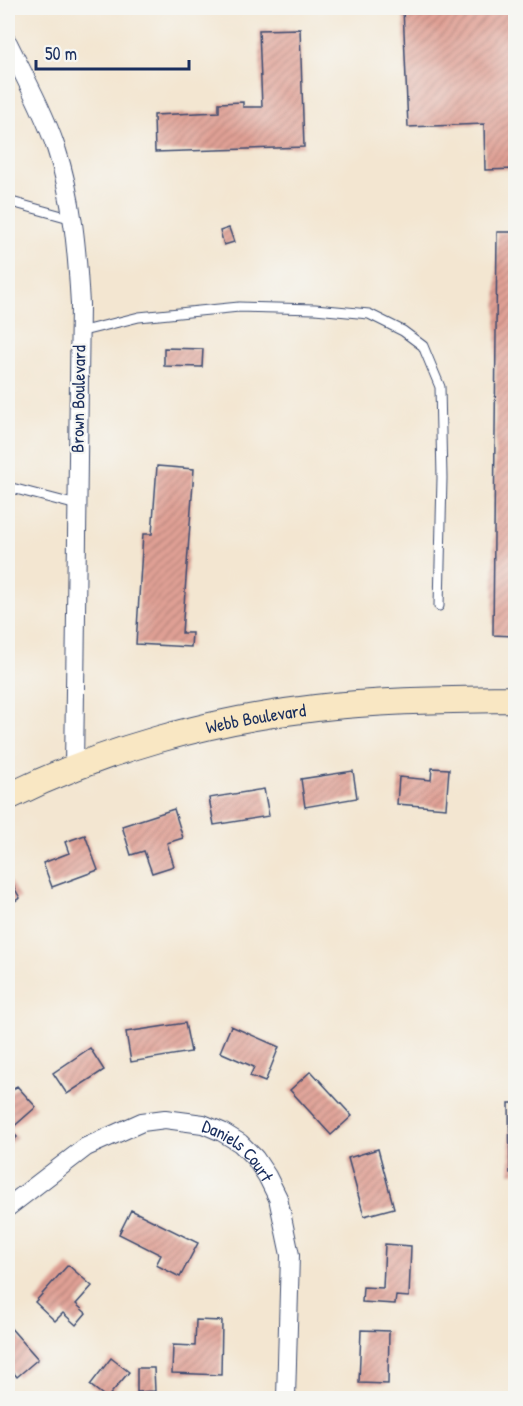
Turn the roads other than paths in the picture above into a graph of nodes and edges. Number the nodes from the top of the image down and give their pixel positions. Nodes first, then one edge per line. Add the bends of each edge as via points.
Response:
1 (8, 43) edge
2 (8, 201) edge
3 (73, 219) junction
4 (79, 332) junction
5 (8, 487) edge
6 (77, 505) junction
7 (439, 606) dead end
8 (516, 699) edge
9 (74, 768) junction
10 (8, 797) edge
11 (8, 1208) edge
12 (286, 1398) edge

1 - 3 street, Brown Boulevard via 56,148
2 - 3 lane
3 - 4 street, Brown Boulevard
4 - 6 street, Brown Boulevard
4 - 7 lane via 139,317 228,309 315,309 369,314 423,346 440,387
5 - 6 lane
6 - 9 street, Brown Boulevard
8 - 9 street, Webb Boulevard via 363,704 275,713 173,736
9 - 10 street, Webb Boulevard
11 - 12 street, Daniels Court via 86,1147 142,1122 174,1120 203,1124 240,1143 255,1158 278,1198 290,1255

